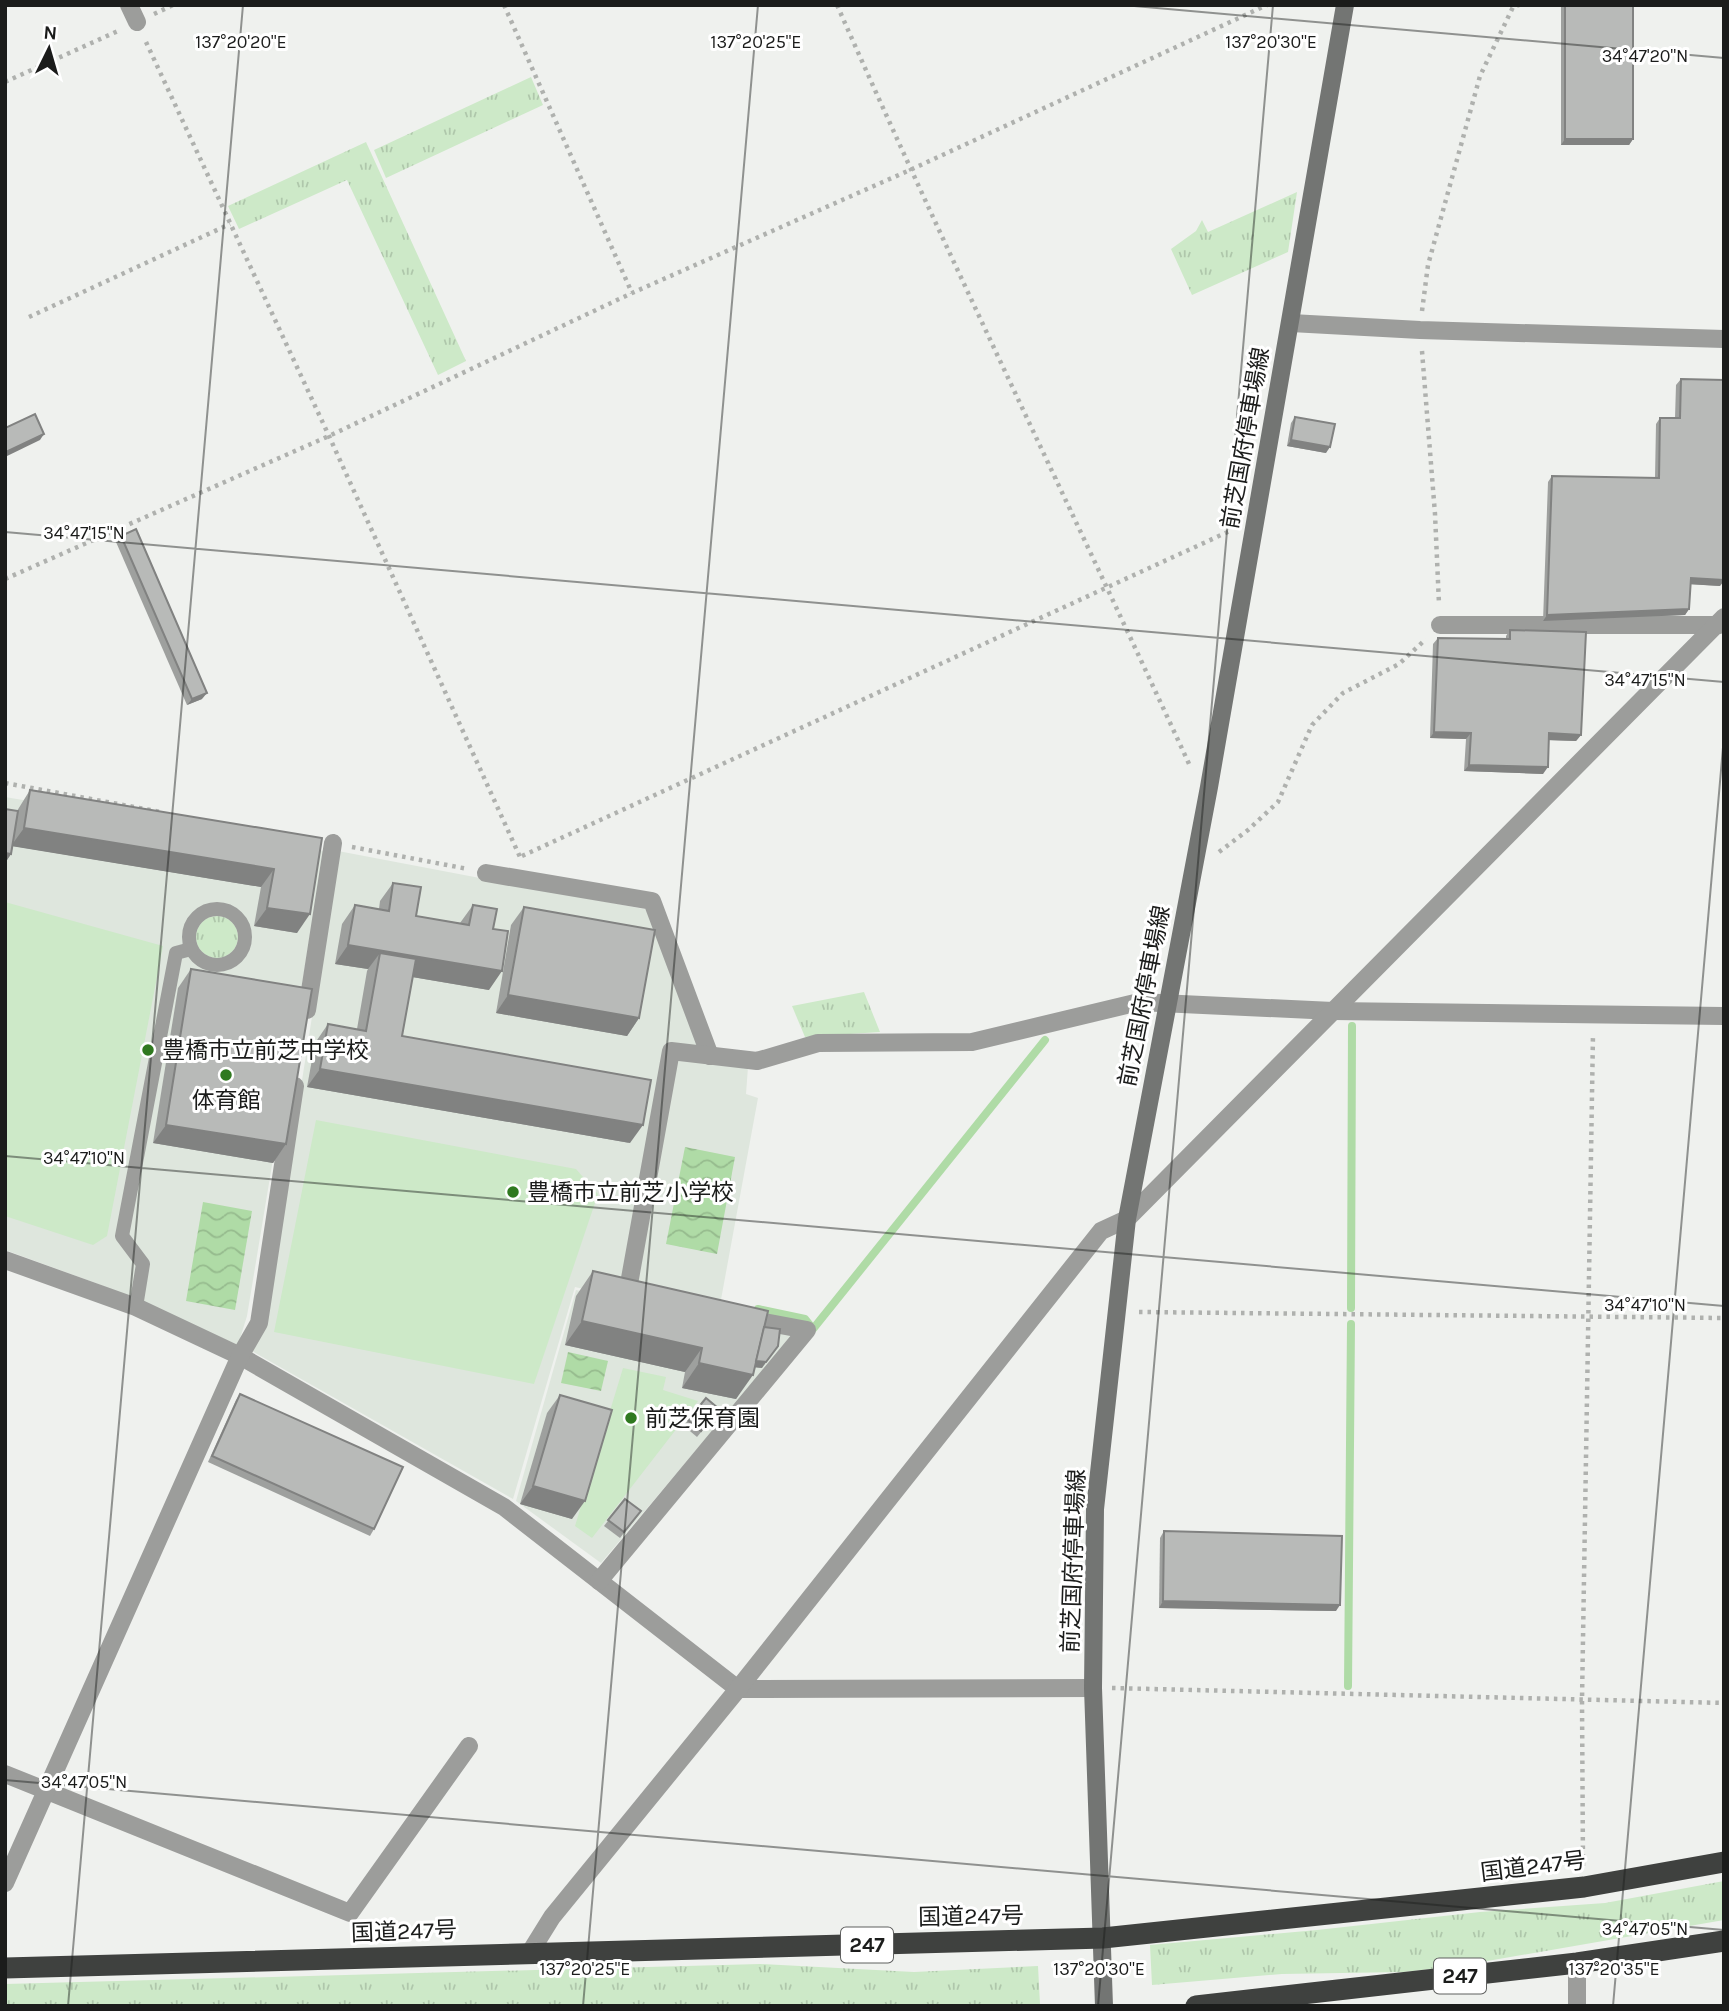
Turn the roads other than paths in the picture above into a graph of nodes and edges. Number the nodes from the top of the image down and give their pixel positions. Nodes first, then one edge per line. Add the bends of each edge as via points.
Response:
1 (1345, 5) edge
2 (1291, 323) junction
3 (1724, 339) edge
4 (1721, 622) edge
5 (1440, 625) road end
6 (333, 843) road end
7 (486, 873) road end
8 (191, 949) dead end
9 (1167, 1003) junction
10 (1333, 1011) junction
11 (1724, 1016) edge
12 (305, 1021) edge
13 (710, 1056) junction
14 (299, 1063) edge
15 (1128, 1219) junction
16 (5, 1260) edge
17 (652, 1300) edge
18 (136, 1307) junction
19 (730, 1315) edge
20 (240, 1356) junction
21 (599, 1581) junction
22 (1093, 1688) junction
23 (738, 1689) junction
24 (469, 1746) dead end
25 (5, 1774) edge
26 (47, 1789) junction
27 (1724, 1862) edge
28 (5, 1883) edge
29 (1103, 1938) junction
30 (1724, 1941) edge
31 (529, 1954) junction
32 (1577, 1963) junction
33 (5, 1968) edge
34 (1104, 2006) edge
35 (1196, 2006) edge
36 (1577, 2006) edge

1 - 2 main road, 前芝国府停車場線
2 - 3 street
2 - 9 main road, 前芝国府停車場線
4 - 5 street
4 - 10 street
6 - 12 street
7 - 13 street via 652,901
8 - 18 lane via 176,953 122,1237 142,1264
9 - 10 street
9 - 13 street via 1139,1002 972,1042 818,1043 757,1061
9 - 15 main road, 前芝国府停車場線
10 - 11 street
10 - 15 street
13 - 17 street via 671,1051 627,1295
14 - 20 street via 259,1323
15 - 22 main road, 前芝国府停車場線 via 1095,1509
15 - 23 street via 1101,1231
16 - 18 street
18 - 20 street
19 - 21 street via 807,1330
20 - 21 street via 504,1507
20 - 26 street
21 - 23 street
22 - 23 street
22 - 29 main road, 前芝国府停車場線
23 - 31 street via 552,1917
24 - 26 street via 350,1913
25 - 26 street
26 - 28 street
27 - 29 highway, 国道247号 / 247 via 1584,1887
29 - 31 highway, 国道247号 / 247
29 - 34 main road, 前芝国府停車場線
30 - 32 highway, 247
31 - 33 highway, 国道247号 / 247
32 - 35 highway, 247
32 - 36 street

